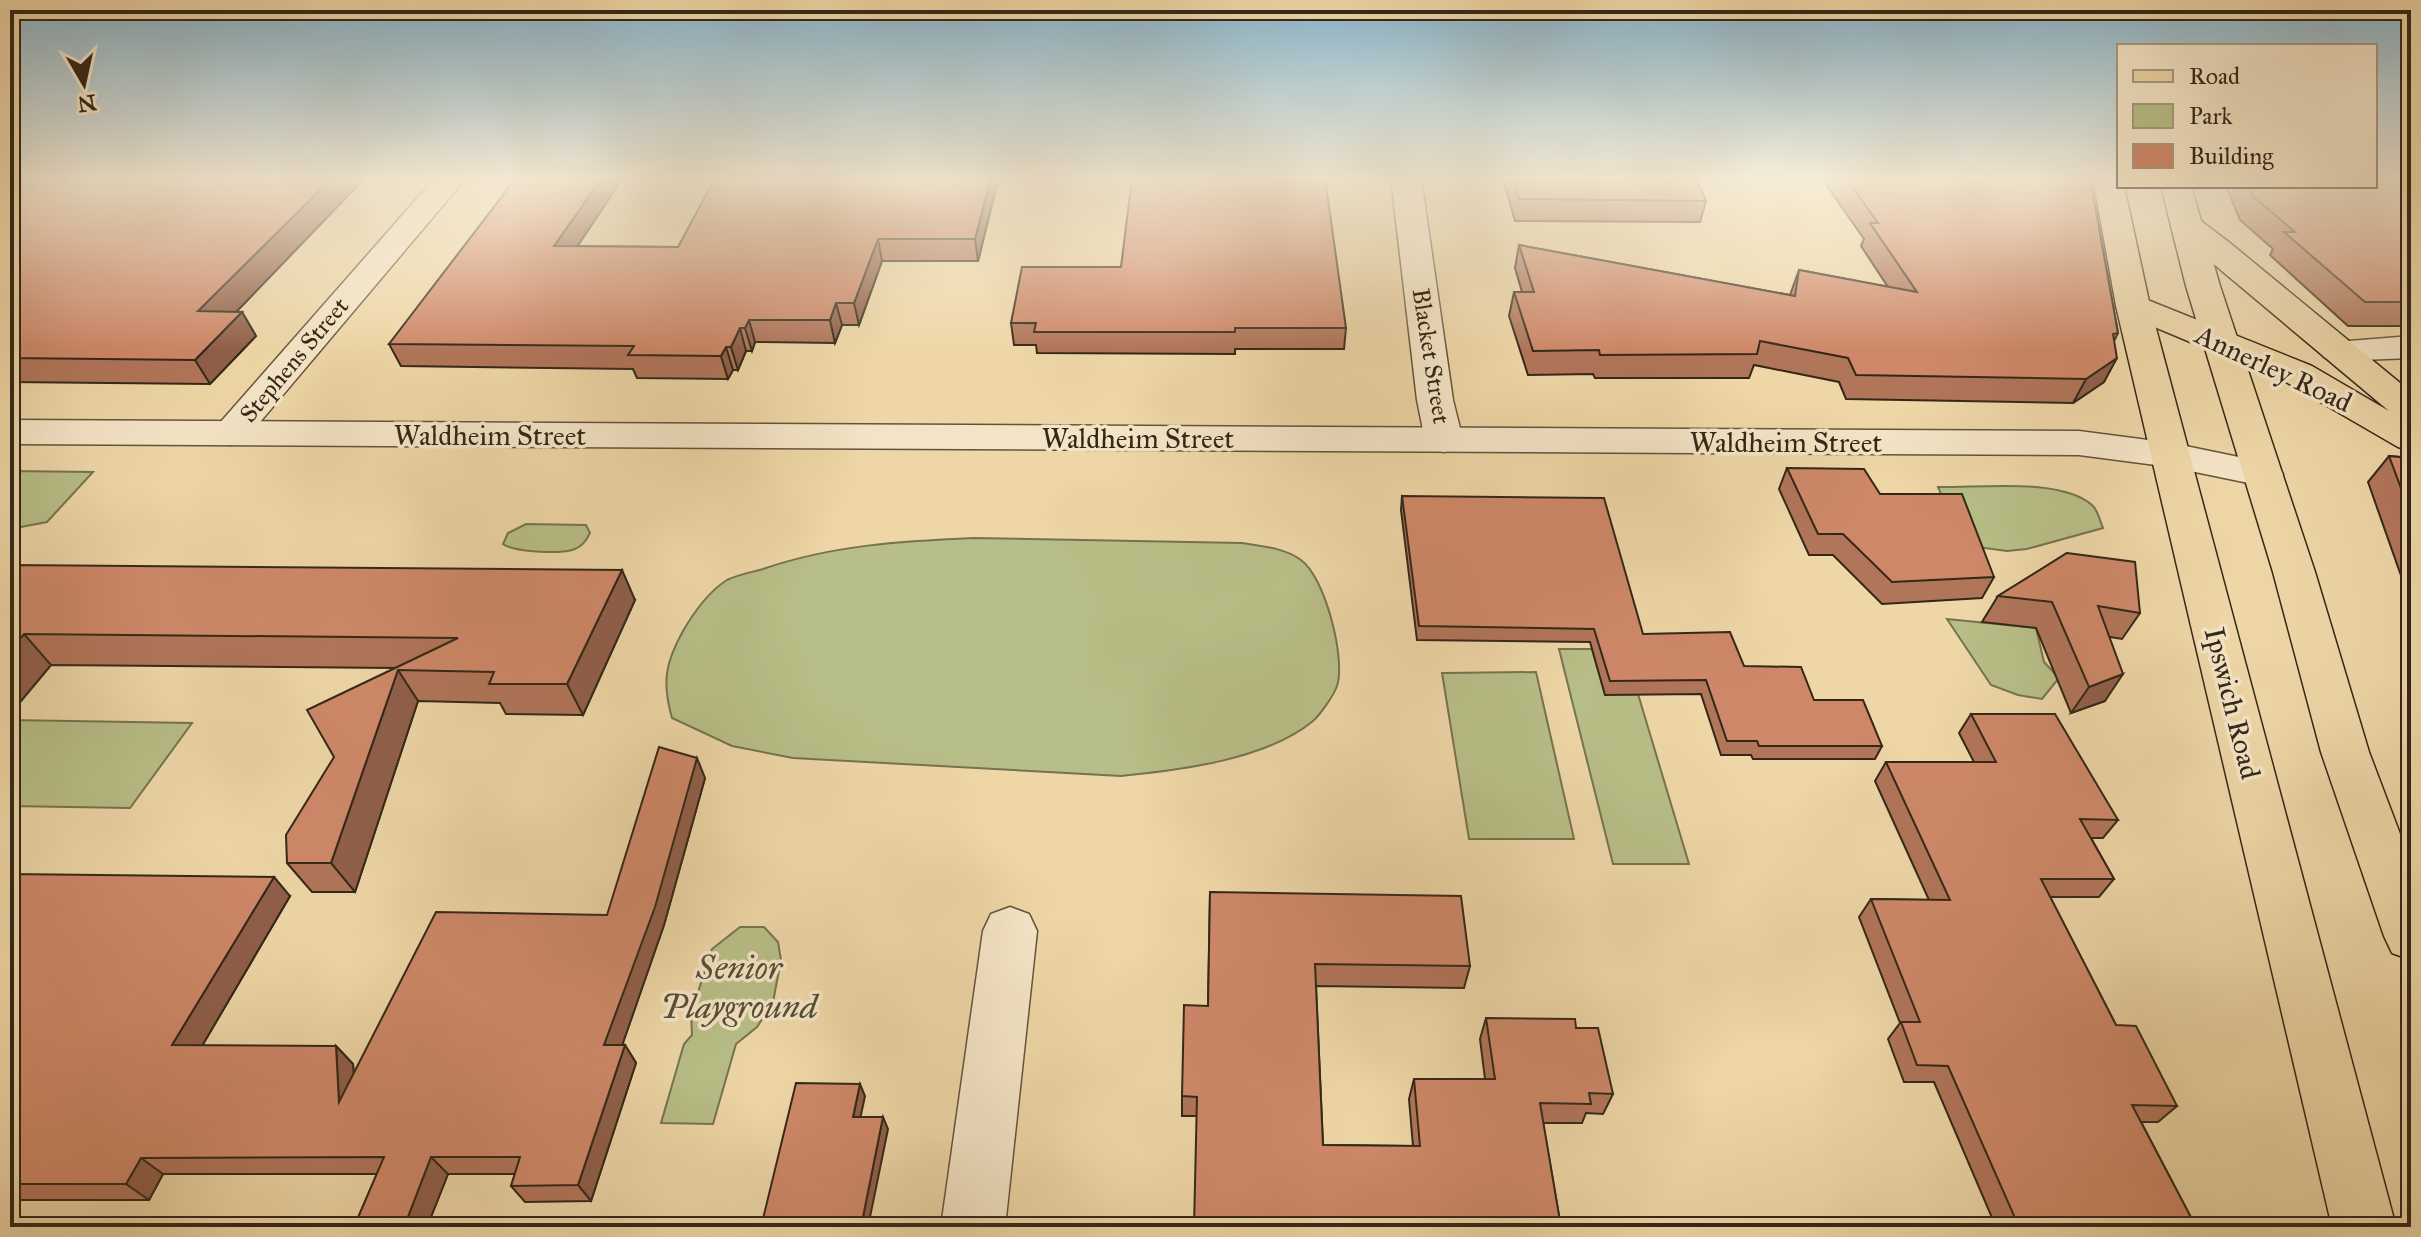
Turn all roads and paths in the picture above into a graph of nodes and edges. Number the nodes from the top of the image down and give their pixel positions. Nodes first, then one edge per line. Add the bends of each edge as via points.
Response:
1 (401, 236) edge
2 (1413, 236) edge
3 (2119, 236) edge
4 (2192, 236) edge
5 (2200, 236) edge
6 (2133, 306) junction
7 (2222, 341) junction
8 (2411, 347) edge
9 (2336, 350) junction
10 (2411, 410) edge
11 (10, 432) edge
12 (231, 433) junction
13 (2411, 439) edge
14 (1444, 440) junction
15 (2171, 455) junction
16 (2263, 474) junction
17 (1010, 931) dead end
18 (2411, 936) edge
19 (973, 1227) edge
20 (2364, 1227) edge

1 - 12 street, Stephens Street
2 - 14 street, Blacket Street
3 - 6 main road, Ipswich Road
4 - 7 main road
5 - 9 main road, Annerley Road
6 - 7 main road, Annerley Road
6 - 15 main road, Ipswich Road
7 - 13 main road, Annerley Road via 2310,379
7 - 16 main road
8 - 9 street
9 - 10 main road, Annerley Road
11 - 12 street, Waldheim Street
12 - 14 street, Waldheim Street
14 - 15 street, Waldheim Street via 2079,443
15 - 16 street, Waldheim Street
15 - 20 main road, Ipswich Road
16 - 18 main road via 2345,752
17 - 19 street

